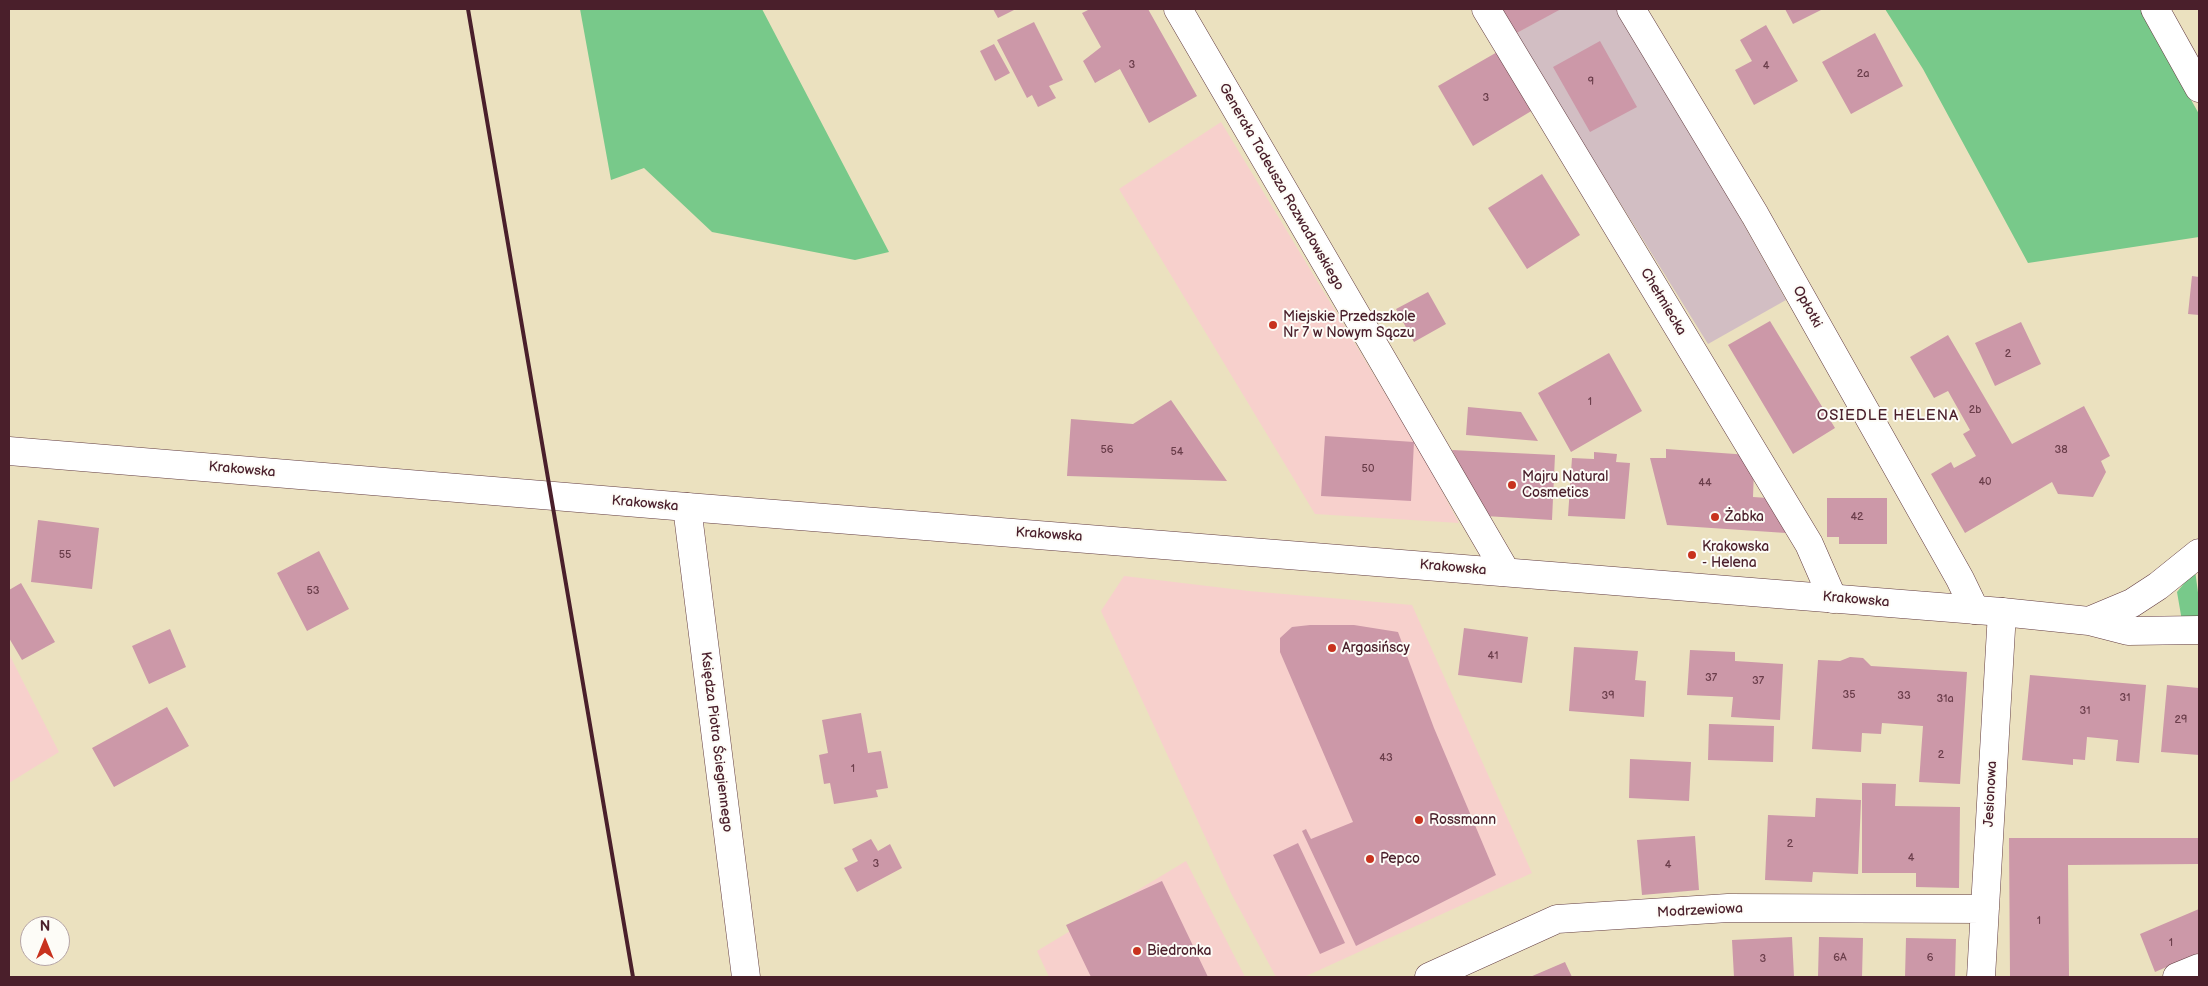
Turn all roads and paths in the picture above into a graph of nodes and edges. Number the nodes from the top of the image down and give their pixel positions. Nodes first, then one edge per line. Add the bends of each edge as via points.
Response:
1 (1178, 9) edge
2 (1486, 9) edge
3 (1631, 9) edge
4 (2155, 9) edge
5 (2199, 88) edge
6 (9, 451) edge
7 (687, 507) junction
8 (2199, 553) edge
9 (1506, 572) junction
10 (1833, 599) junction
11 (1975, 610) junction
12 (2002, 612) junction
13 (2089, 621) junction
14 (2199, 630) edge
15 (1985, 909) junction
16 (2199, 968) edge
17 (746, 977) edge
18 (1429, 977) edge
19 (1981, 977) edge
20 (2177, 977) edge

1 - 9 street, Generała Tadeusza Rozwadowskiego
2 - 10 street, Chełmiecka via 1809,544
3 - 11 street, Opłotki via 1755,215
4 - 5 street
6 - 7 street, Krakowska
7 - 9 street, Krakowska
7 - 17 street, Księdza Piotra Ściegiennego
8 - 13 street, Krakowska via 2132,603
9 - 10 street, Krakowska
10 - 11 street, Krakowska
11 - 12 street, Krakowska
12 - 13 street, Krakowska
12 - 15 street, Jesionowa
13 - 14 street, Krakowska via 2128,631
15 - 18 street, Modrzewiowa via 1728,908 1556,919
15 - 19 street, Jesionowa
16 - 20 street

